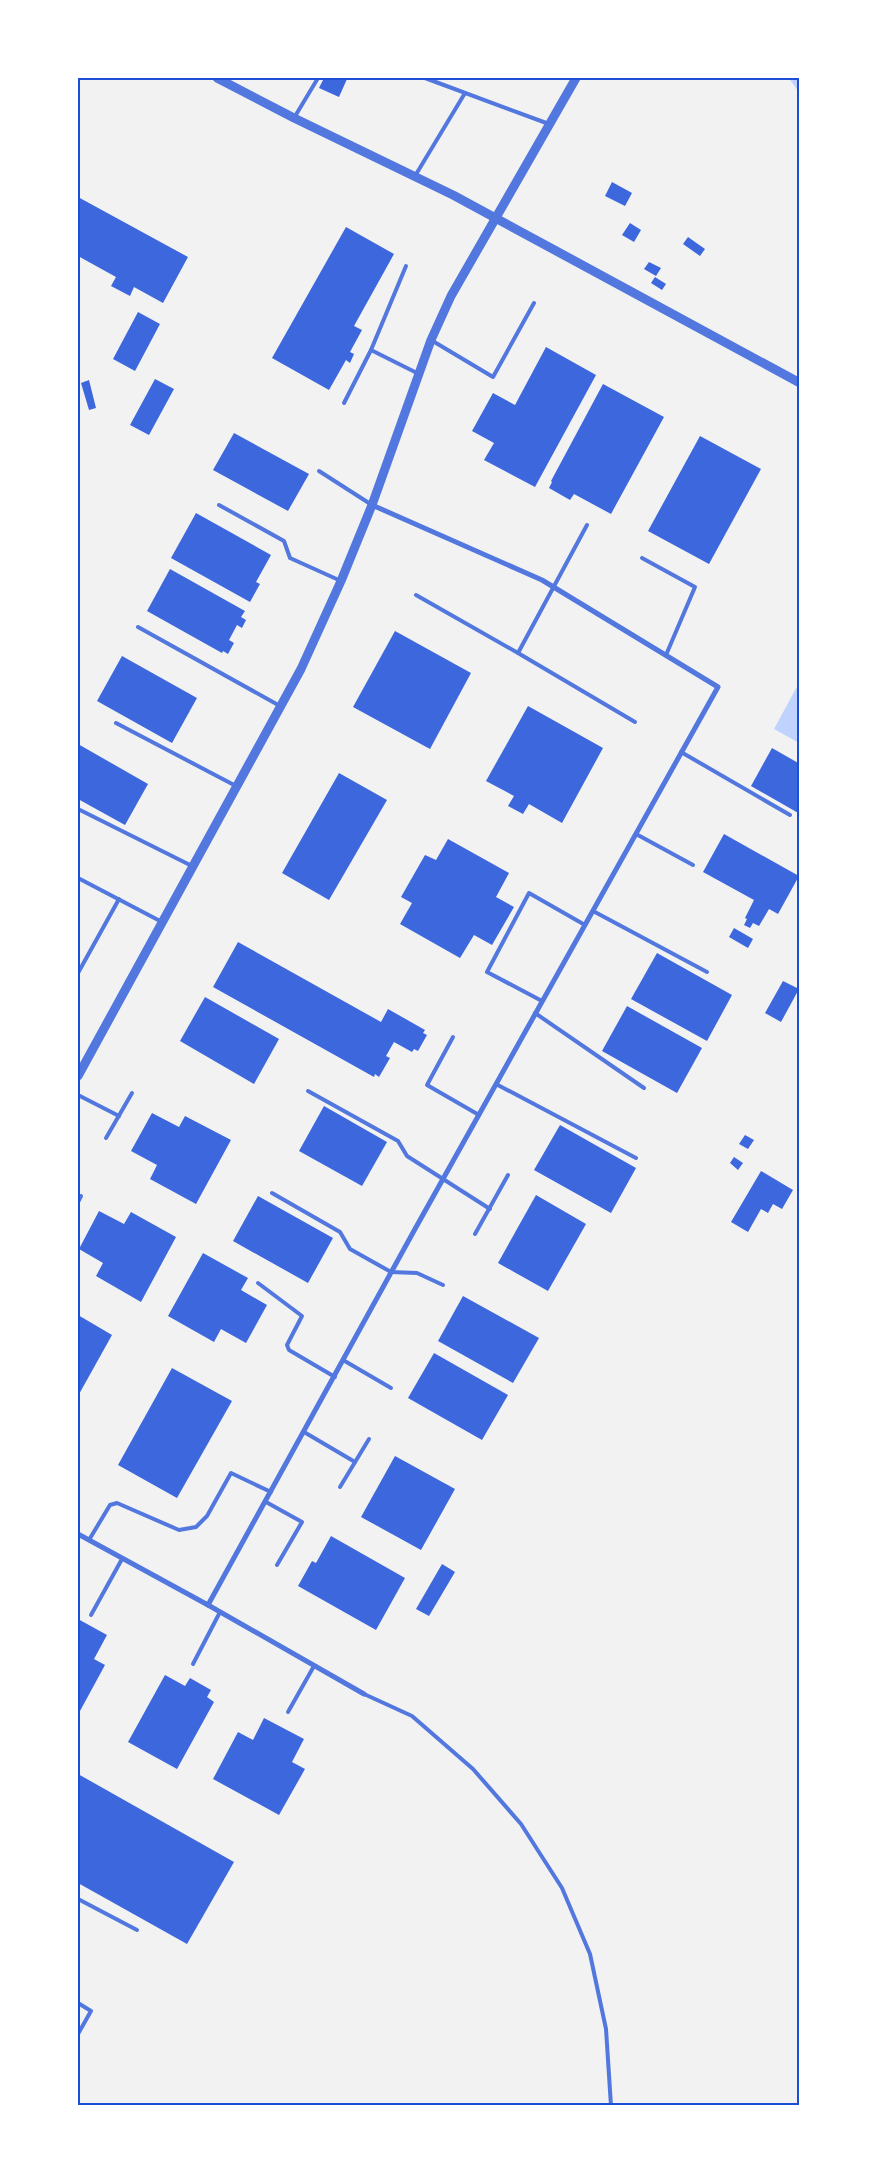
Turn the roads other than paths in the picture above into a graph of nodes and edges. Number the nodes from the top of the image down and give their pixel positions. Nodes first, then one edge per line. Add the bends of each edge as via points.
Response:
1 (217, 78) edge
2 (318, 78) edge
3 (424, 78) edge
4 (576, 78) edge
5 (465, 93) junction
6 (294, 118) junction
7 (549, 124) junction
8 (415, 176) junction
9 (495, 217) junction
10 (406, 266) dead end
11 (534, 303) dead end
12 (431, 340) junction
13 (371, 350) junction
14 (419, 374) junction
15 (800, 383) edge
16 (344, 404) dead end
17 (319, 471) dead end
18 (218, 505) dead end
19 (372, 506) junction
20 (587, 525) dead end
21 (642, 558) dead end
22 (341, 581) junction
23 (553, 586) junction
24 (416, 595) dead end
25 (138, 627) dead end
26 (518, 653) junction
27 (666, 655) junction
28 (280, 706) junction
29 (635, 722) dead end
30 (116, 723) dead end
31 (681, 752) junction
32 (236, 786) junction
33 (78, 810) edge
34 (790, 815) dead end
35 (636, 834) junction
36 (693, 864) dead end
37 (192, 866) junction
38 (78, 878) edge
39 (119, 899) junction
40 (593, 911) junction
41 (162, 922) junction
42 (585, 925) junction
43 (707, 972) dead end
44 (78, 973) edge
45 (542, 1001) junction
46 (535, 1013) junction
47 (453, 1037) dead end
48 (81, 1063) edge
49 (78, 1076) edge
50 (496, 1084) junction
51 (644, 1088) dead end
52 (308, 1091) dead end
53 (132, 1093) dead end
54 (78, 1095) edge
55 (479, 1115) junction
56 (118, 1116) junction
57 (106, 1138) dead end
58 (636, 1158) dead end
59 (508, 1175) dead end
60 (442, 1180) junction
61 (272, 1193) dead end
62 (81, 1196) dead end
63 (78, 1202) edge
64 (490, 1209) junction
65 (475, 1234) dead end
66 (391, 1272) junction
67 (258, 1283) dead end
68 (443, 1285) dead end
69 (343, 1360) junction
70 (334, 1377) junction
71 (391, 1388) dead end
72 (304, 1432) junction
73 (369, 1439) dead end
74 (355, 1462) junction
75 (340, 1487) dead end
76 (271, 1492) junction
77 (266, 1502) junction
78 (78, 1534) edge
79 (88, 1540) junction
80 (122, 1559) junction
81 (277, 1565) dead end
82 (208, 1605) junction
83 (220, 1612) junction
84 (91, 1615) dead end
85 (193, 1664) dead end
86 (314, 1666) junction
87 (364, 1694) joint
88 (288, 1712) dead end
89 (78, 1899) edge
90 (137, 1930) dead end
91 (78, 2003) edge
92 (78, 2034) edge
93 (611, 2106) edge

1 - 6 street
2 - 6 lane
3 - 5 lane
4 - 7 street
5 - 7 lane
5 - 8 lane
6 - 8 street
7 - 9 street
8 - 9 street
9 - 12 street via 451,296
9 - 15 street
10 - 13 lane
11 - 12 lane via 492,377
12 - 14 street
13 - 14 lane
13 - 16 lane
14 - 19 street
17 - 19 lane
18 - 22 lane via 284,541 290,558
19 - 22 street
19 - 23 street
20 - 23 lane
21 - 27 lane via 695,587
22 - 28 street via 301,669
23 - 26 lane
23 - 27 street
24 - 26 lane
25 - 28 lane
26 - 29 lane
27 - 31 street via 718,686
28 - 32 street
30 - 32 lane
31 - 34 lane
31 - 35 street
32 - 37 street
33 - 37 lane
35 - 36 lane
35 - 40 street
37 - 41 street
38 - 39 lane
39 - 41 lane
39 - 44 lane
40 - 42 street
40 - 43 lane
41 - 48 street
42 - 45 street
42 - 45 lane via 530,893 487,972
45 - 46 street
46 - 50 street
46 - 51 lane
47 - 55 lane via 427,1085
48 - 49 street
50 - 55 street
50 - 58 lane
52 - 60 lane via 398,1141 407,1156
53 - 56 lane
54 - 56 lane
55 - 60 street
56 - 57 lane
59 - 64 lane
60 - 64 lane
60 - 66 street
61 - 66 lane via 340,1232 350,1249
62 - 63 lane
64 - 65 lane
66 - 68 lane via 417,1273
66 - 69 street
67 - 70 lane via 302,1316 287,1344 290,1350
69 - 70 street
69 - 71 lane
70 - 72 street
72 - 74 lane
72 - 76 street
73 - 74 lane
74 - 75 lane
76 - 77 street
76 - 79 lane via 231,1473 208,1516 196,1527 180,1530 117,1503 110,1505
77 - 81 lane via 302,1522
77 - 82 street
78 - 79 street
79 - 80 street
80 - 82 street
80 - 84 lane
82 - 83 street
83 - 85 lane
83 - 86 street
86 - 87 street
86 - 88 lane
87 - 93 lane via 412,1716 473,1769 521,1824 562,1888 590,1954 606,2029
89 - 90 lane
91 - 92 lane via 91,2011

